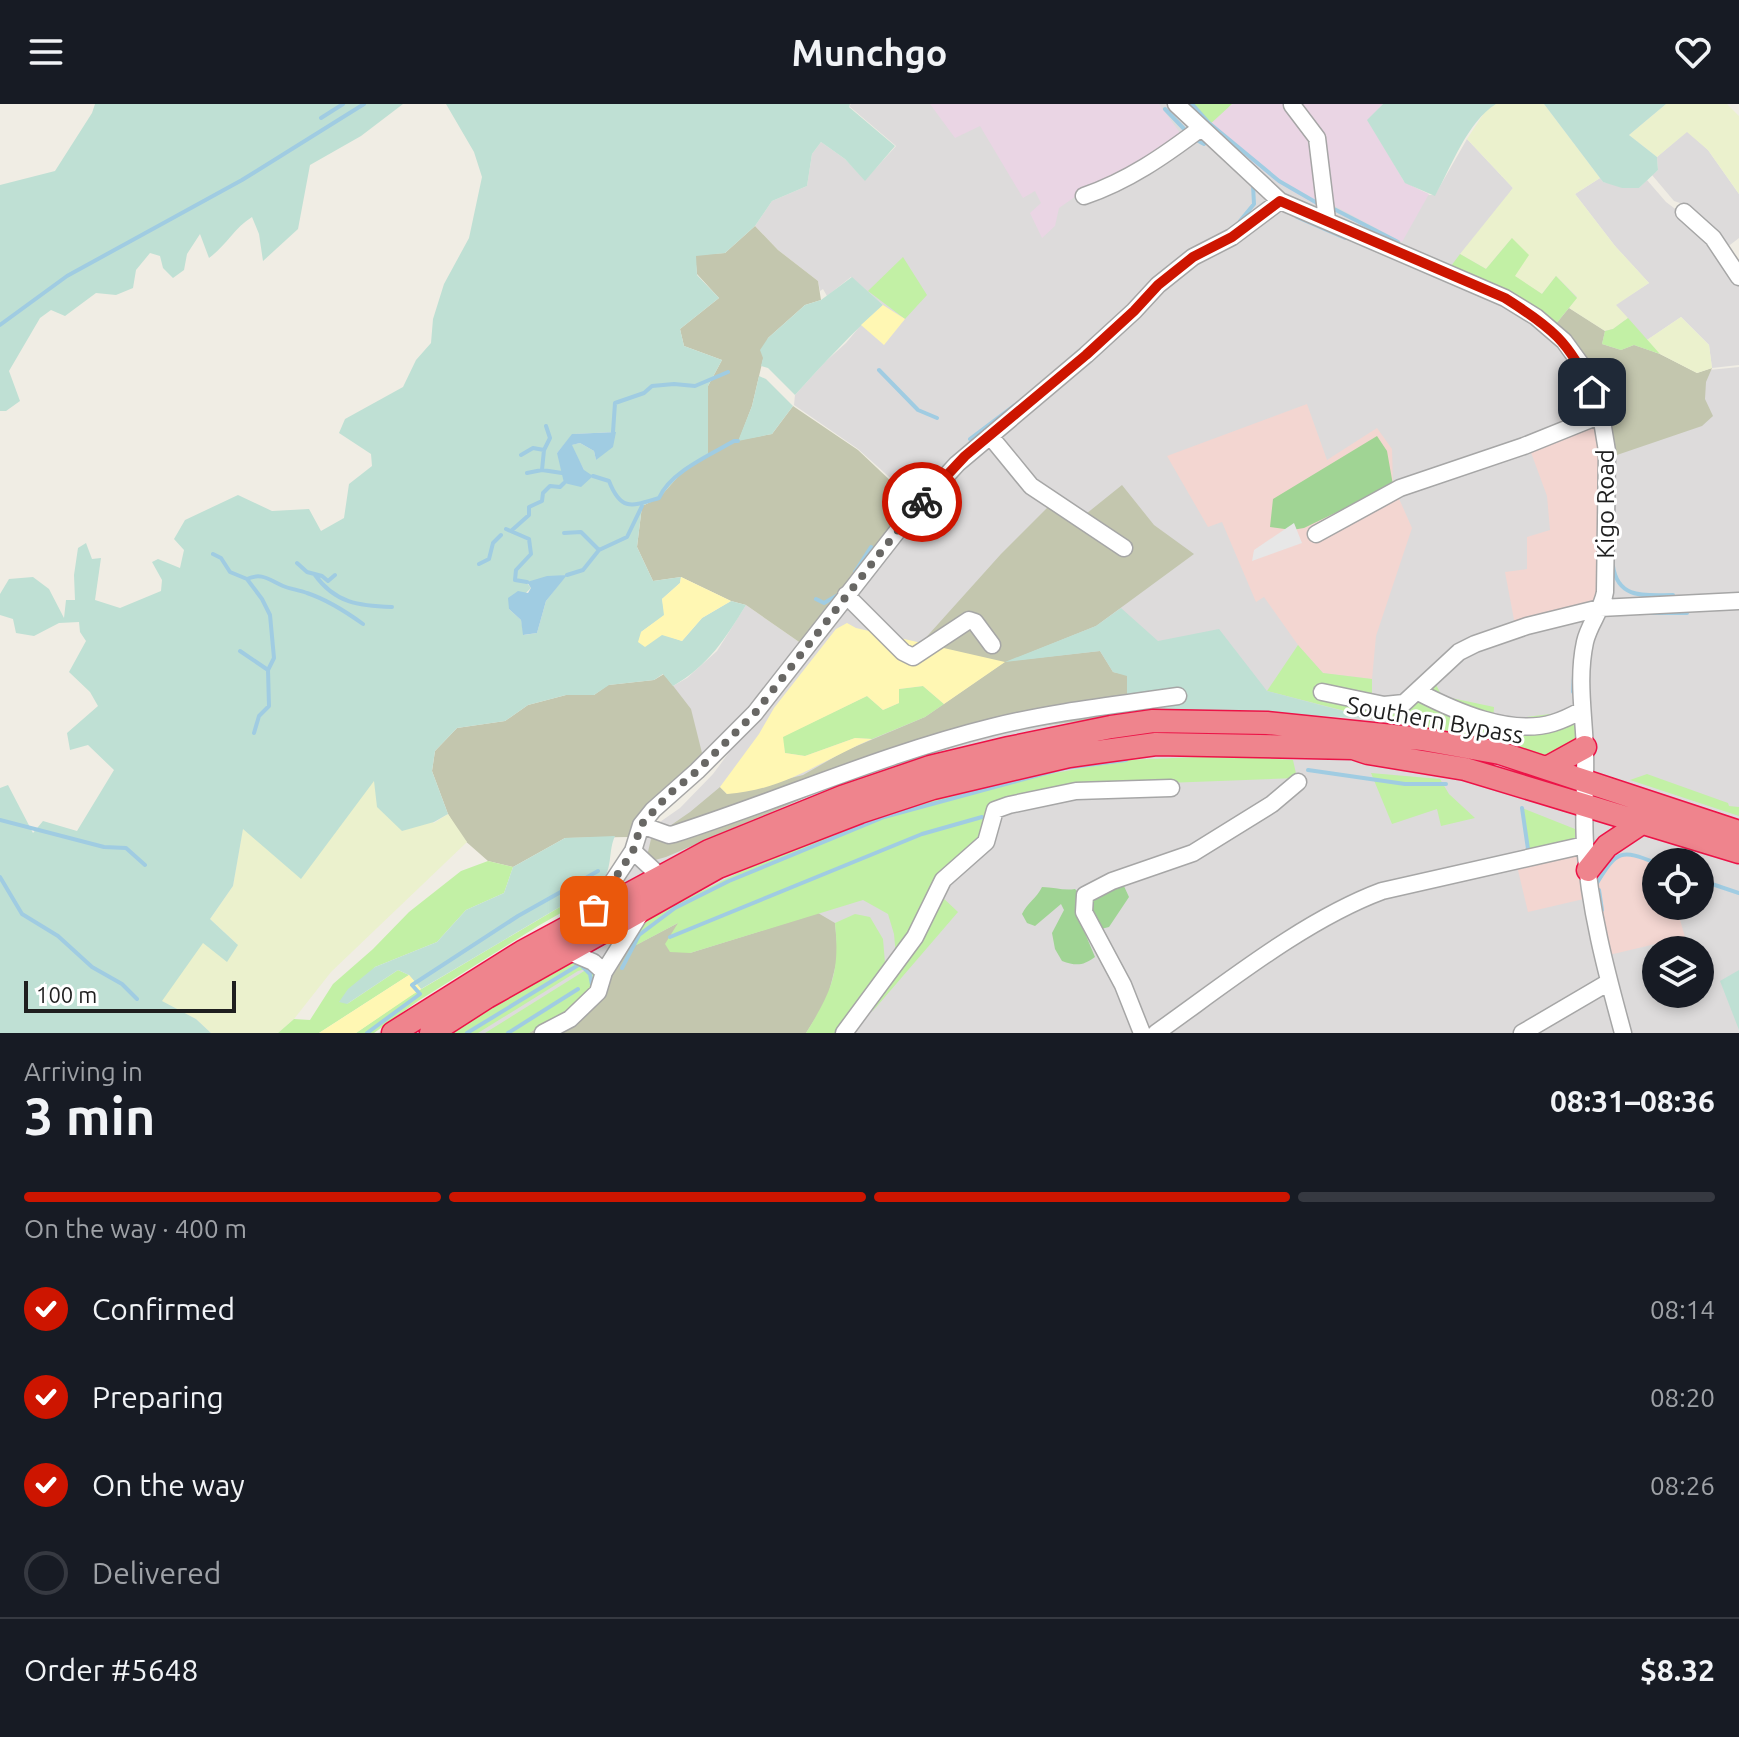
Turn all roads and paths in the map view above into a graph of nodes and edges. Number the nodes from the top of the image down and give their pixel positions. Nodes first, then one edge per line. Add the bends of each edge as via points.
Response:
1 (1176, 104) edge
2 (1292, 105) edge
3 (1201, 128) junction
4 (1084, 196) dead end
5 (1280, 201) junction
6 (1684, 212) dead end
7 (1327, 220) junction
8 (1739, 277) edge
9 (1601, 415) junction
10 (990, 436) junction
11 (1316, 534) dead end
12 (1124, 548) dead end
13 (846, 595) junction
14 (1739, 601) edge
15 (1600, 608) junction
16 (992, 645) dead end
17 (1322, 692) dead end
18 (1418, 692) junction
19 (1178, 696) dead end
20 (1582, 710) junction
21 (1112, 738) junction
22 (1585, 747) junction
23 (1547, 768) junction
24 (1586, 780) junction
25 (1298, 782) dead end
26 (1171, 788) dead end
27 (1585, 804) junction
28 (1643, 822) junction
29 (641, 825) junction
30 (1739, 832) edge
31 (1585, 845) junction
32 (633, 851) junction
33 (1739, 852) edge
34 (1588, 870) junction
35 (661, 877) junction
36 (644, 907) junction
37 (594, 910) junction
38 (567, 951) junction
39 (604, 972) junction
40 (1609, 982) junction
41 (393, 1033) edge
42 (431, 1033) edge
43 (543, 1033) edge
44 (844, 1033) edge
45 (1142, 1033) edge
46 (1156, 1033) edge
47 (1522, 1033) edge
48 (1623, 1033) edge

1 - 3 street, Kigo Road
2 - 7 street via 1317,138
3 - 4 street via 1116,184
3 - 5 street, Kigo Road
5 - 7 street, Kigo Road
5 - 10 street via 1158,285
6 - 8 street via 1713,238
7 - 9 street, Kigo Road via 1505,298 1536,317 1580,363
9 - 11 street via 1400,488
9 - 15 street, Kigo Road via 1607,451 1605,592
10 - 12 street via 1031,486
10 - 13 street via 906,520
13 - 16 street via 913,657 969,620
13 - 29 street via 755,713
14 - 15 street
15 - 18 street via 1475,644
15 - 20 street, Kigo Road via 1585,642
17 - 18 street via 1392,705
18 - 20 street via 1505,724 1552,724
19 - 29 street via 993,727 908,751 674,834
20 - 22 street, Kigo Road
21 - 23 highway, Southern Bypass via 1153,721 1338,729 1500,753
21 - 27 highway, Southern Bypass via 1353,748 1465,769
21 - 35 highway via 930,767 709,851
21 - 36 highway via 860,812 718,867
22 - 23 highway
22 - 24 street, Kigo Road
23 - 24 highway, Southern Bypass
24 - 27 street, Kigo Road
24 - 30 highway, Southern Bypass
25 - 45 street via 1193,853 1085,895 1084,912
26 - 44 street via 1076,791 995,810 986,842 943,880 915,937
27 - 28 highway, Southern Bypass
27 - 31 street, Kigo Road
28 - 33 highway, Southern Bypass
28 - 34 highway via 1607,846
29 - 32 street
31 - 34 street, Kigo Road
31 - 46 street via 1352,902
32 - 35 street
32 - 37 street
34 - 40 street, Kigo Road
35 - 37 highway
36 - 38 highway
36 - 39 street
37 - 41 highway
38 - 39 street
38 - 42 highway
39 - 43 street via 588,1003
40 - 47 street
40 - 48 street, Kigo Road

